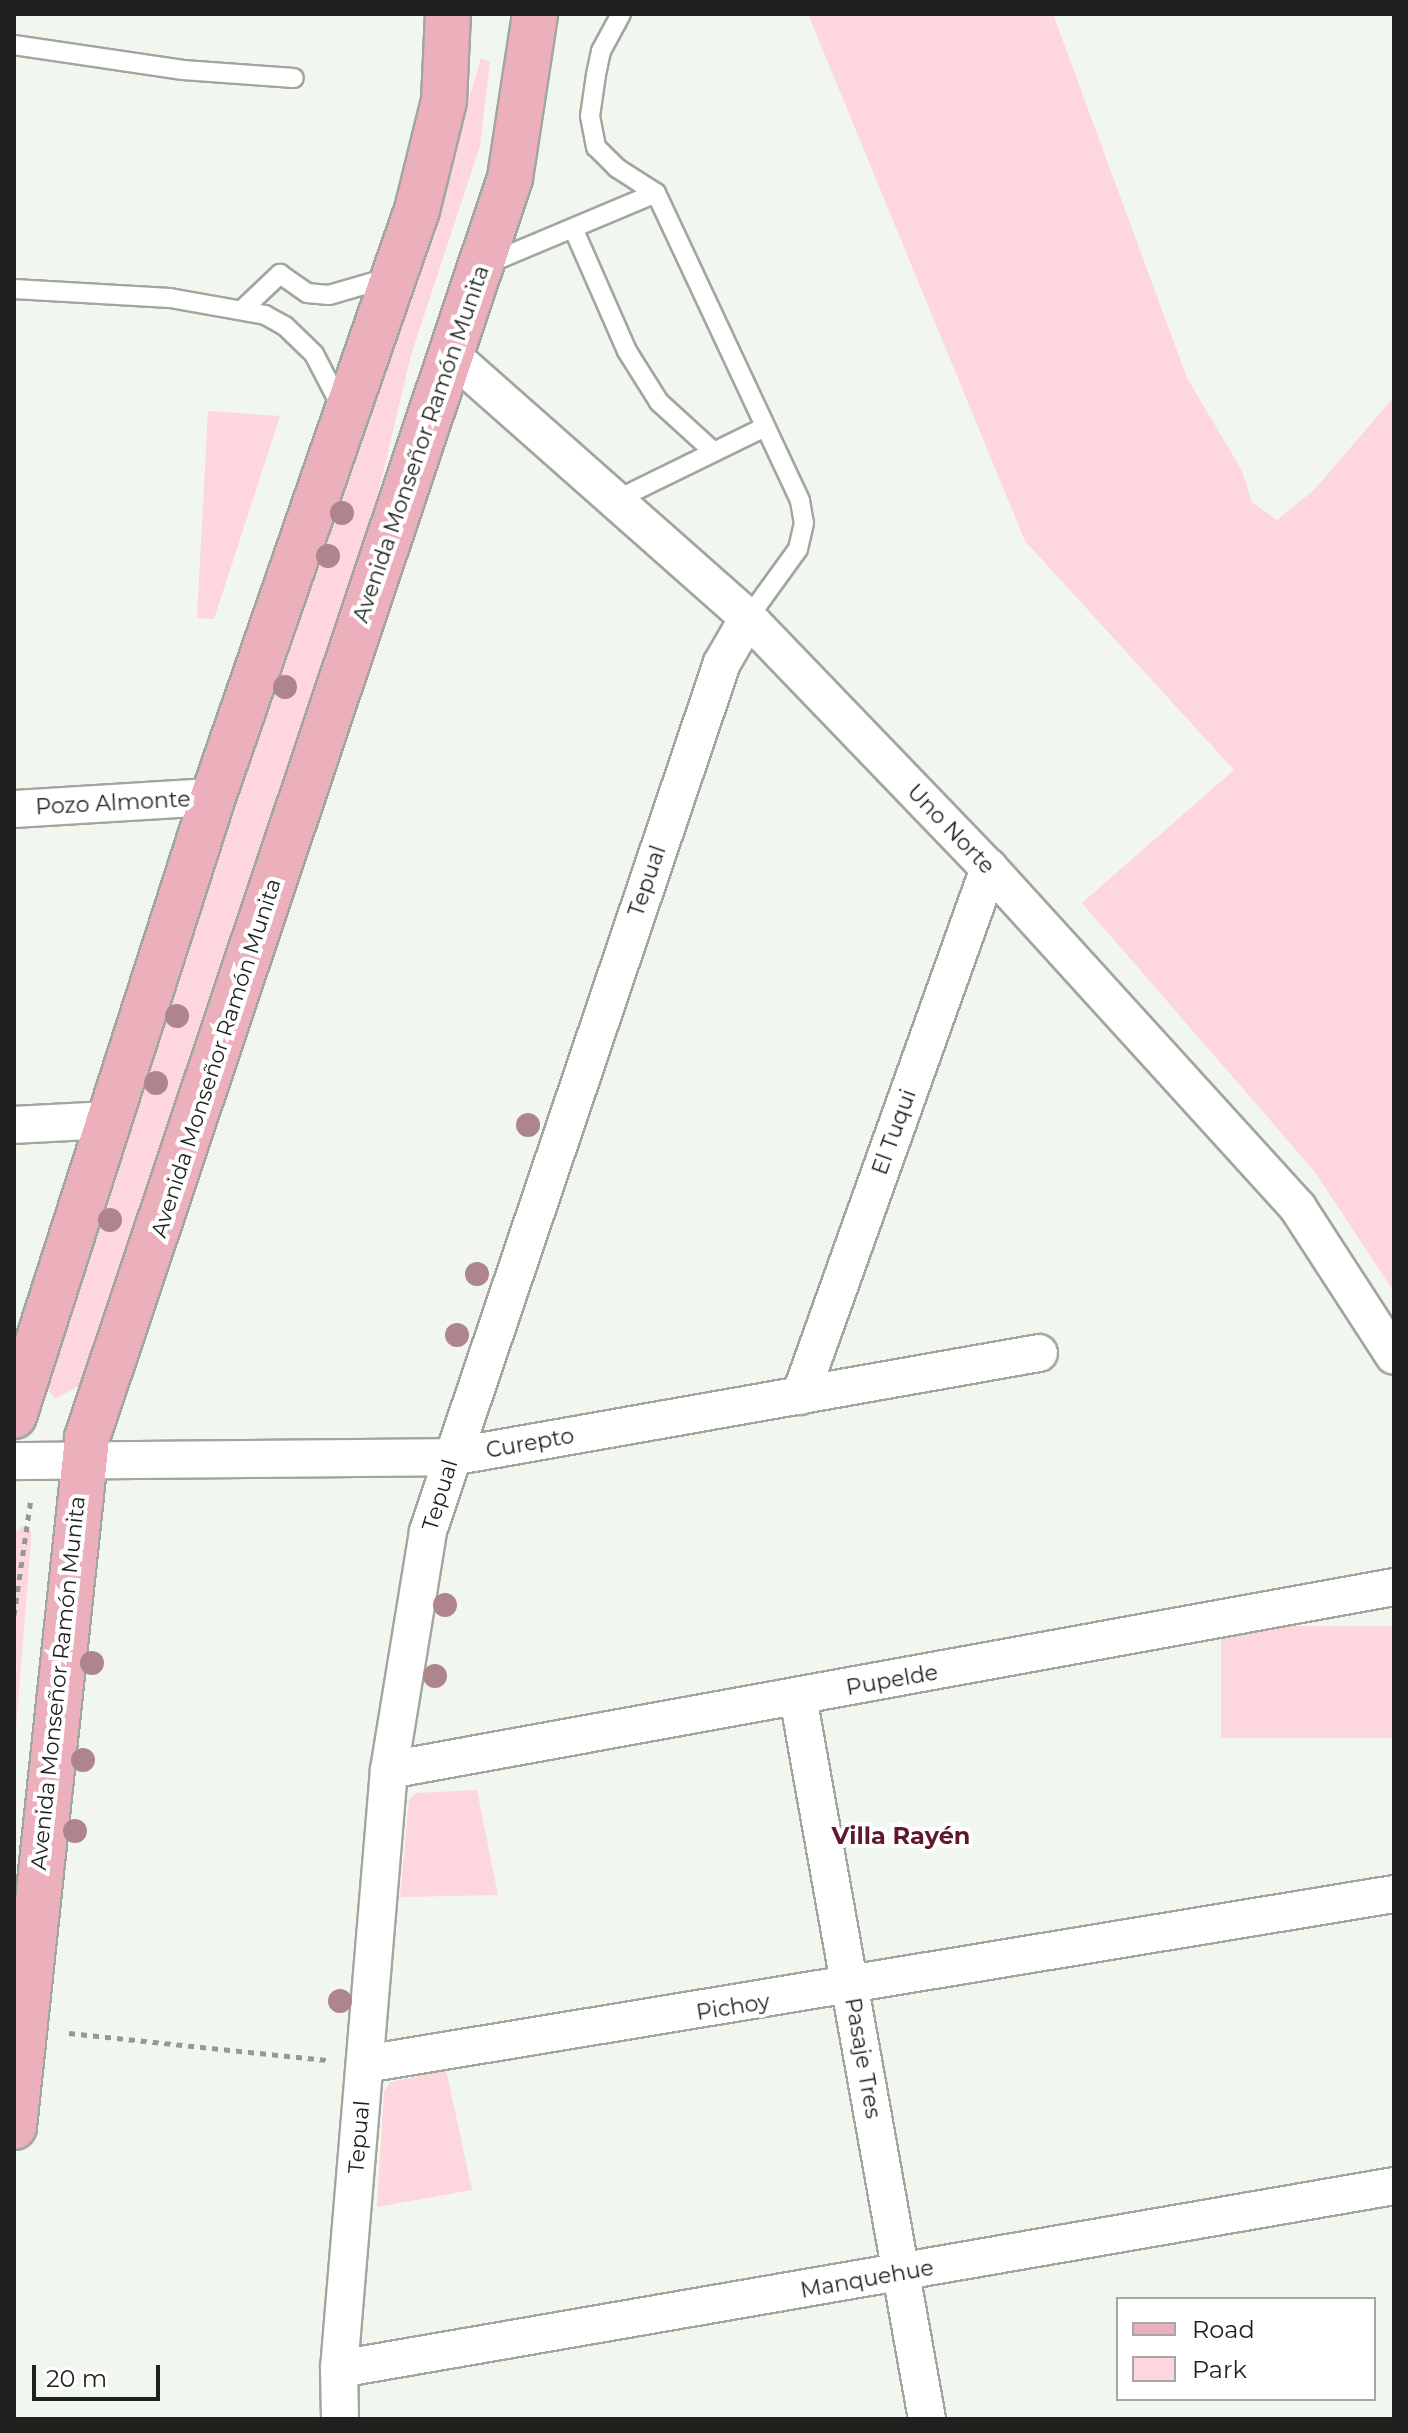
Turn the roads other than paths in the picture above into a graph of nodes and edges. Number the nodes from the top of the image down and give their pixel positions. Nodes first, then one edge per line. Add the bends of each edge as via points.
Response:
1 (448, 14) edge
2 (535, 14) edge
3 (621, 14) edge
4 (14, 45) edge
5 (294, 78) dead end
6 (656, 193) junction
7 (573, 228) junction
8 (481, 267) junction
9 (393, 277) junction
10 (14, 289) edge
11 (244, 308) junction
12 (451, 355) junction
13 (344, 412) junction
14 (765, 427) junction
15 (714, 452) junction
16 (618, 499) junction
17 (748, 618) junction
18 (213, 797) junction
19 (14, 809) edge
20 (989, 868) junction
21 (110, 1120) junction
22 (14, 1125) edge
23 (1039, 1353) dead end
24 (1394, 1356) edge
25 (800, 1396) junction
26 (14, 1416) edge
27 (451, 1457) junction
28 (82, 1459) junction
29 (14, 1461) edge
30 (1394, 1587) edge
31 (798, 1697) junction
32 (389, 1770) junction
33 (1394, 1894) edge
34 (850, 1987) junction
35 (365, 2064) junction
36 (14, 2127) edge
37 (1394, 2186) edge
38 (901, 2273) junction
39 (339, 2369) junction
40 (340, 2419) edge
41 (927, 2419) edge

1 - 9 main road via 439,128
2 - 8 main road, Avenida Monseñor Ramón Munita via 518,144
3 - 6 lane via 601,51 592,133 603,156
4 - 5 lane via 183,70
6 - 7 lane
6 - 14 lane
7 - 8 lane
7 - 15 lane via 627,351 659,402
8 - 12 main road, Avenida Monseñor Ramón Munita
9 - 11 lane via 329,295 307,293 280,274
9 - 13 main road
10 - 11 lane
11 - 13 lane via 285,326 302,340
12 - 16 street, Uno Norte
12 - 28 main road, Avenida Monseñor Ramón Munita
13 - 18 main road
14 - 15 lane
14 - 17 lane via 800,501 803,536
15 - 16 lane
16 - 17 street, Uno Norte
17 - 20 street, Uno Norte
17 - 27 street, Tepual via 722,663
18 - 19 street, Pozo Almonte
18 - 21 main road
20 - 24 street, Uno Norte via 1298,1208
20 - 25 street, El Tuqui
21 - 22 street
21 - 26 main road
23 - 25 street, Curepto
25 - 27 street, Curepto
27 - 28 street, Curepto
27 - 32 street, Tepual via 428,1531
28 - 29 street, Curepto
28 - 36 main road, Avenida Monseñor Ramón Munita
30 - 31 street, Pupelde
31 - 32 street, Pupelde
31 - 34 street, Pasaje Tres
32 - 35 street, Tepual
33 - 34 street, Pichoy
34 - 35 street, Pichoy
34 - 38 street, Pasaje Tres
35 - 39 street, Tepual
37 - 38 street, Manquehue
38 - 39 street, Manquehue
38 - 41 street, Pasaje Tres
39 - 40 street, Tepual

